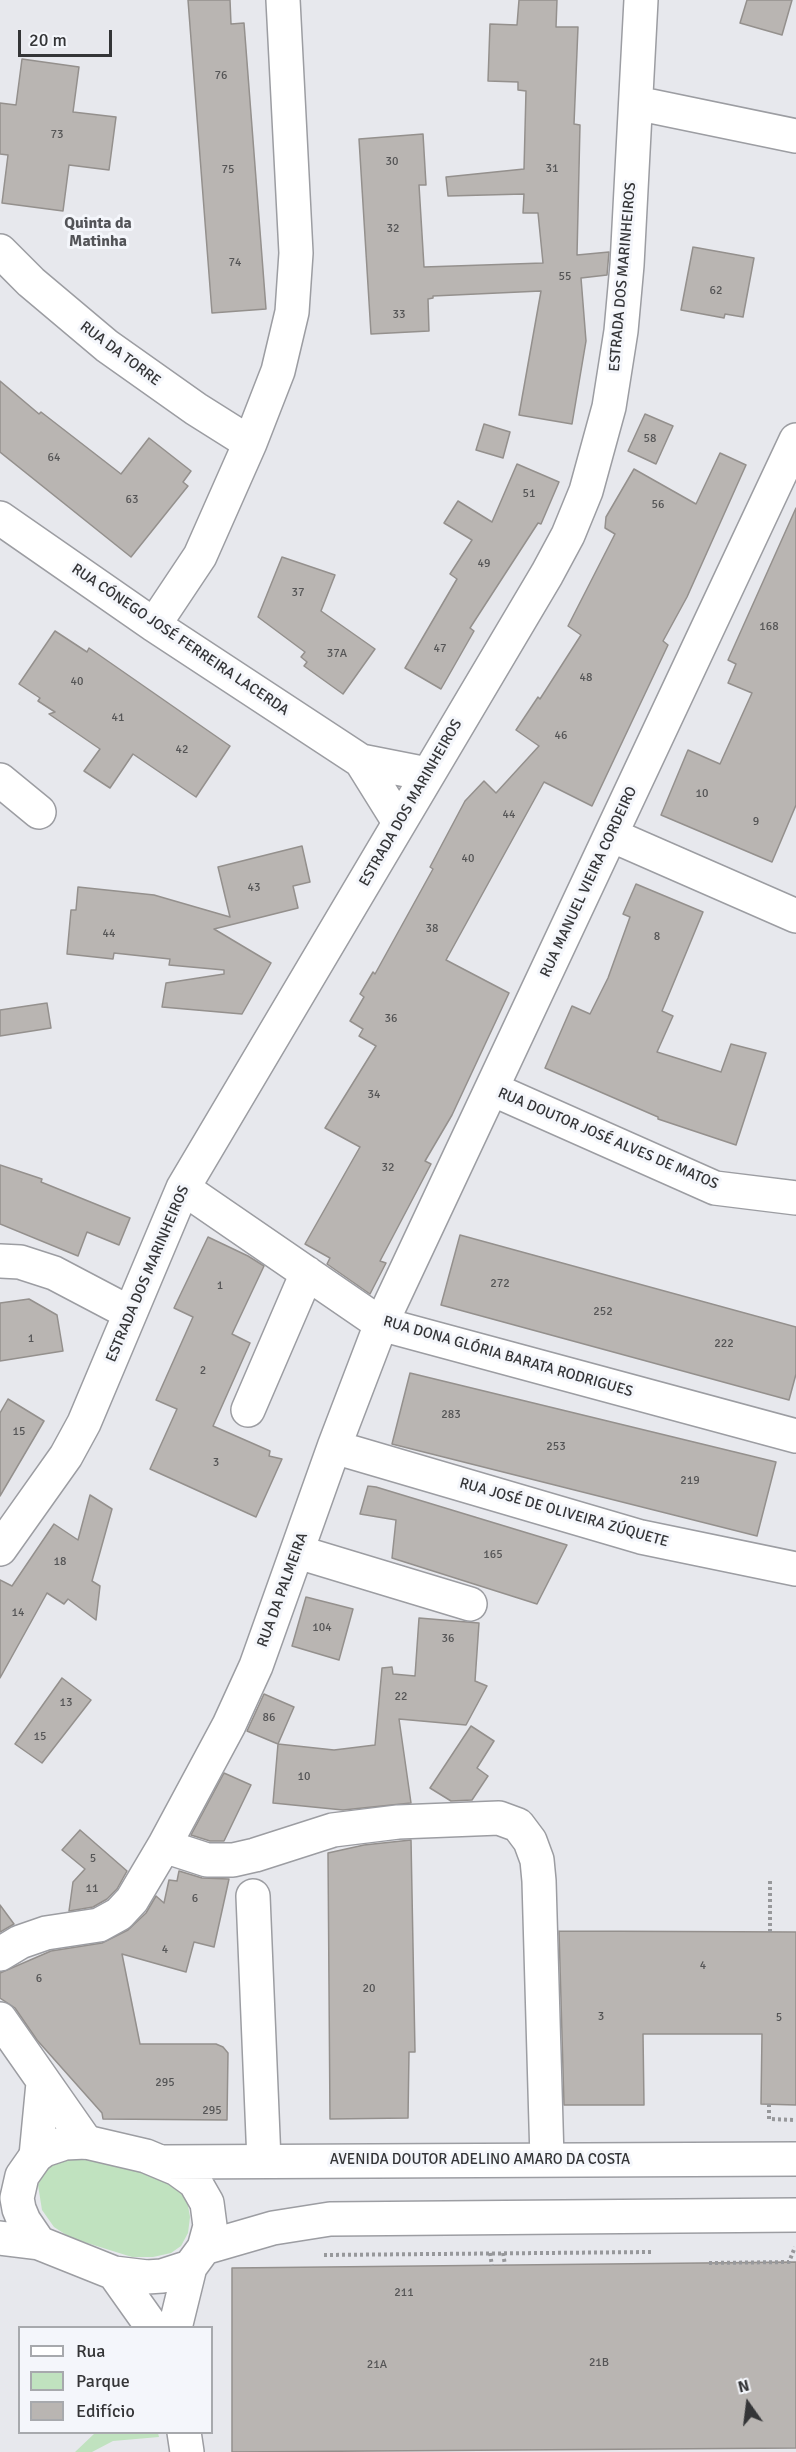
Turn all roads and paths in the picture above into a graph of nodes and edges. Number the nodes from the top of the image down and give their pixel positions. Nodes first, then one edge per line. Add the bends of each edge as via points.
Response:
1 (283, 0) edge
2 (641, 0) edge
3 (636, 103) junction
4 (796, 136) edge
5 (0, 251) edge
6 (796, 440) edge
7 (250, 443) junction
8 (0, 518) edge
9 (154, 625) junction
10 (361, 761) junction
11 (427, 774) junction
12 (0, 780) edge
13 (39, 812) dead end
14 (399, 822) junction
15 (611, 835) junction
16 (796, 916) edge
17 (492, 1089) junction
18 (183, 1188) junction
19 (796, 1198) edge
20 (0, 1261) edge
21 (307, 1273) junction
22 (130, 1313) junction
23 (381, 1324) junction
24 (248, 1410) dead end
25 (796, 1436) edge
26 (334, 1447) junction
27 (0, 1549) edge
28 (298, 1552) junction
29 (796, 1569) edge
30 (470, 1604) dead end
31 (164, 1846) junction
32 (770, 1881) dead end
33 (254, 1896) dead end
34 (770, 1932) dead end
35 (0, 1954) edge
36 (0, 2019) edge
37 (43, 2083) junction
38 (770, 2104) dead end
39 (796, 2120) edge
40 (86, 2142) junction
41 (547, 2159) junction
42 (796, 2159) edge
43 (264, 2161) junction
44 (164, 2162) junction
45 (21, 2164) edge
46 (796, 2215) edge
47 (0, 2238) edge
48 (39, 2243) junction
49 (796, 2243) edge
50 (782, 2250) dead end
51 (794, 2250) junction
52 (654, 2252) dead end
53 (490, 2253) junction
54 (503, 2253) junction
55 (321, 2255) dead end
56 (197, 2257) junction
57 (709, 2263) dead end
58 (505, 2265) dead end
59 (492, 2266) dead end
60 (114, 2272) junction
61 (152, 2326) edge
62 (177, 2326) edge
63 (184, 2434) edge
64 (187, 2452) edge

1 - 7 street via 296,253 292,312 278,372
2 - 3 street, ESTRADA DOS MARINHEIROS
3 - 4 street
3 - 11 street, ESTRADA DOS MARINHEIROS via 621,331 596,459 568,535
5 - 7 street, RUA DA TORRE via 106,346
6 - 15 street, RUA MANUEL VIEIRA CORDEIRO
7 - 9 street via 200,556
8 - 9 street, RUA CÓNEGO JOSÉ FERREIRA LACERDA
9 - 10 street, RUA CÓNEGO JOSÉ FERREIRA LACERDA
10 - 11 street, RUA CÓNEGO JOSÉ FERREIRA LACERDA
10 - 14 street, RUA CÓNEGO JOSÉ FERREIRA LACERDA
11 - 14 street, ESTRADA DOS MARINHEIROS
12 - 13 street
14 - 18 street, ESTRADA DOS MARINHEIROS
15 - 16 street
15 - 17 street, RUA MANUEL VIEIRA CORDEIRO
17 - 19 street, RUA DOUTOR JOSÉ ALVES DE MATOS via 716,1188
17 - 23 street, RUA MANUEL VIEIRA CORDEIRO
18 - 21 street, RUA DONA GLÓRIA BARATA RODRIGUES
18 - 22 street, ESTRADA DOS MARINHEIROS
20 - 22 street via 20,1262 54,1273
21 - 23 street, RUA DONA GLÓRIA BARATA RODRIGUES
21 - 24 street
22 - 27 street, ESTRADA DOS MARINHEIROS via 66,1456
23 - 25 street, RUA DONA GLÓRIA BARATA RODRIGUES
23 - 26 street, RUA DA PALMEIRA
26 - 28 street, RUA DA PALMEIRA
26 - 29 street, RUA JOSÉ DE OLIVEIRA ZÚQUETE via 641,1537
28 - 30 street
28 - 31 street, RUA DA PALMEIRA via 256,1666
31 - 35 street, RUA DA PALMEIRA via 132,1900 119,1914 99,1925 46,1933
31 - 41 street via 207,1860 233,1860 333,1830 398,1822 499,1818 518,1825 530,1841 539,1881
32 - 34 path
33 - 43 street
36 - 37 street
37 - 40 street
37 - 45 street
38 - 39 path via 770,2120
40 - 44 street
40 - 45 street via 65,2143
41 - 42 street, AVENIDA DOUTOR ADELINO AMARO DA COSTA
41 - 43 street, AVENIDA DOUTOR ADELINO AMARO DA COSTA
43 - 44 street, AVENIDA DOUTOR ADELINO AMARO DA COSTA
44 - 56 street via 195,2182 207,2202 210,2226
45 - 48 street via 19,2210
46 - 56 street via 330,2219 273,2228
47 - 48 street
48 - 60 street
49 - 51 path
50 - 51 path
51 - 57 path via 789,2262
52 - 54 path
53 - 54 path
53 - 55 path
53 - 59 path
54 - 58 path
56 - 60 street via 162,2276
56 - 62 street
60 - 61 street
63 - 64 street

